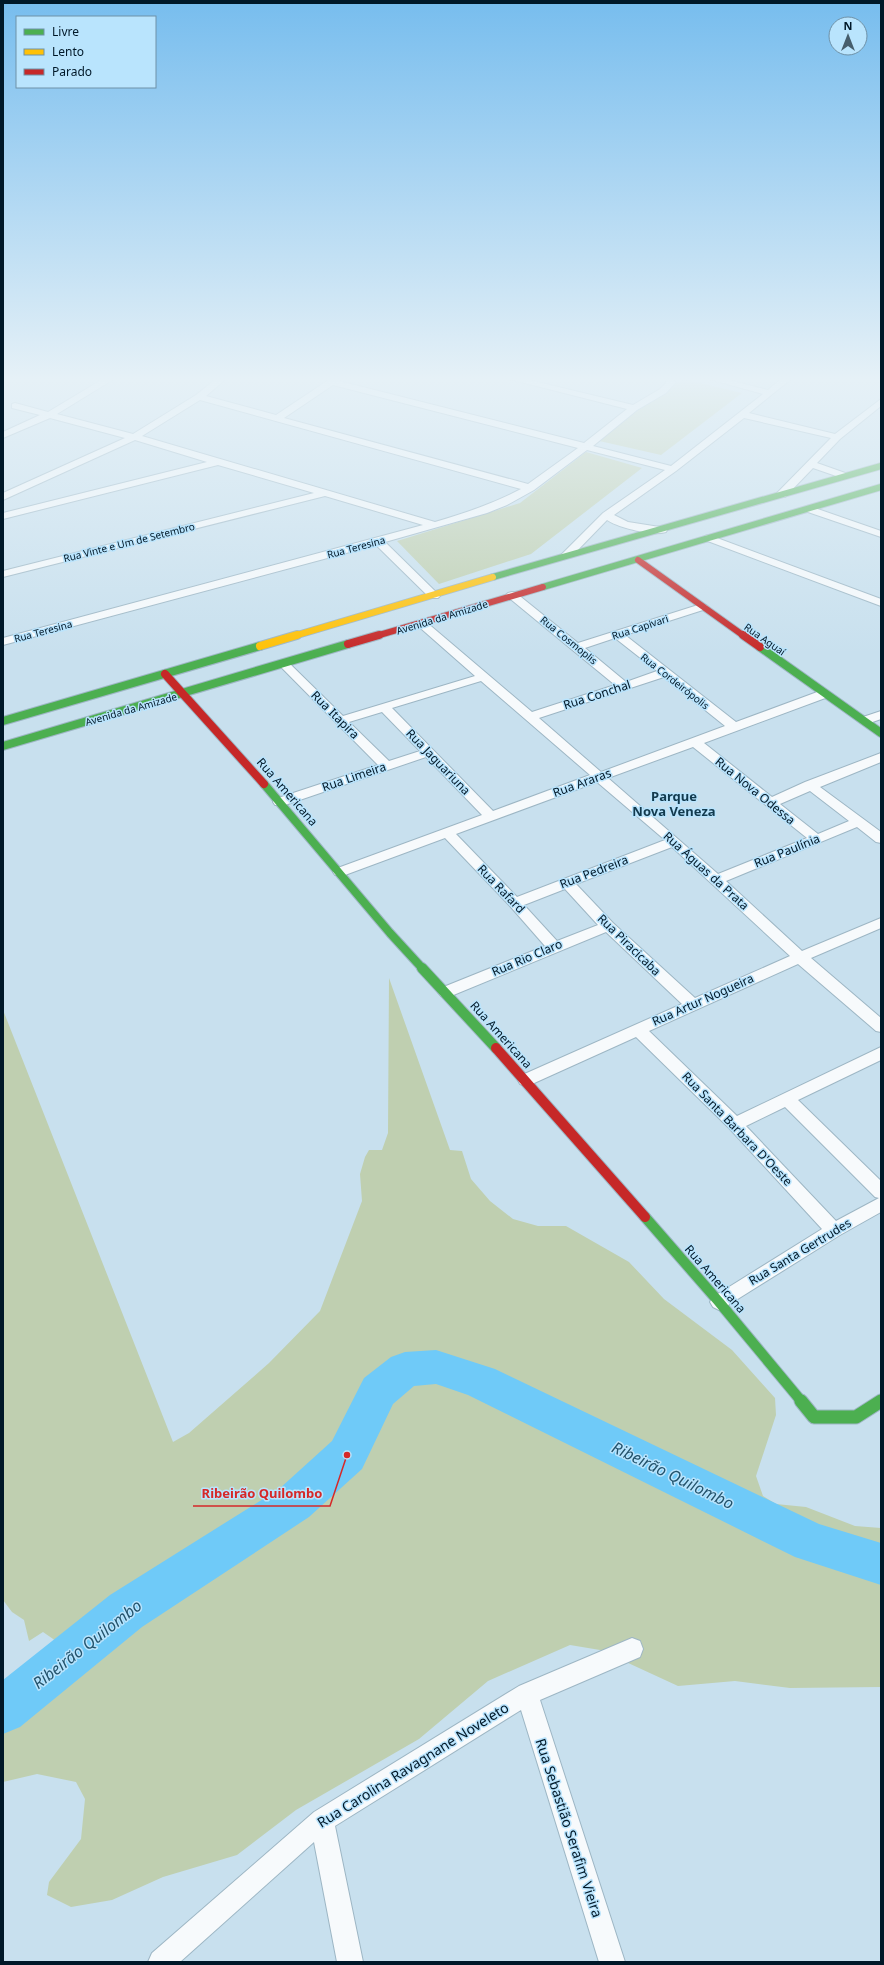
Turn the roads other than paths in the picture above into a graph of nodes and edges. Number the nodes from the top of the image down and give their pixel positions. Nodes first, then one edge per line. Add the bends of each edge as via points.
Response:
1 (60, 471) edge
2 (183, 471) edge
3 (249, 471) edge
4 (466, 471) edge
5 (553, 471) edge
6 (671, 471) edge
7 (805, 471) edge
8 (830, 471) edge
9 (864, 471) edge
10 (845, 476) junction
11 (881, 487) edge
12 (530, 488) junction
13 (325, 492) junction
14 (781, 495) junction
15 (850, 496) junction
16 (3, 497) edge
17 (809, 509) junction
18 (606, 515) junction
19 (3, 516) edge
20 (435, 525) junction
21 (662, 530) junction
22 (881, 534) edge
23 (709, 538) junction
24 (378, 541) junction
25 (566, 556) junction
26 (638, 560) junction
27 (3, 574) edge
28 (555, 584) junction
29 (512, 595) junction
30 (434, 596) junction
31 (881, 603) edge
32 (702, 607) junction
33 (421, 623) junction
34 (618, 635) junction
35 (3, 642) edge
36 (577, 646) junction
37 (284, 664) junction
38 (664, 673) junction
39 (165, 674) junction
40 (482, 677) junction
41 (624, 686) junction
42 (184, 693) junction
43 (824, 694) junction
44 (385, 708) junction
45 (881, 715) edge
46 (530, 717) junction
47 (341, 720) junction
48 (3, 721) edge
49 (864, 721) junction
50 (733, 726) junction
51 (881, 733) edge
52 (695, 742) junction
53 (3, 746) edge
54 (428, 752) junction
55 (881, 757) edge
56 (386, 766) junction
57 (598, 777) junction
58 (810, 785) junction
59 (280, 802) junction
60 (770, 803) junction
61 (491, 816) junction
62 (858, 822) junction
63 (447, 833) junction
64 (816, 839) junction
65 (881, 839) edge
66 (674, 841) junction
67 (340, 872) junction
68 (717, 880) junction
69 (566, 882) junction
70 (515, 903) junction
71 (881, 923) edge
72 (608, 926) junction
73 (554, 947) junction
74 (800, 957) junction
75 (446, 992) junction
76 (693, 1005) junction
77 (881, 1026) edge
78 (637, 1029) junction
79 (881, 1053) edge
80 (526, 1080) junction
81 (788, 1100) junction
82 (735, 1124) junction
83 (881, 1192) edge
84 (881, 1204) edge
85 (834, 1230) junction
86 (719, 1302) junction
87 (881, 1401) edge
88 (632, 1649) dead end
89 (527, 1694) junction
90 (322, 1820) junction
91 (161, 1962) edge
92 (350, 1962) edge
93 (612, 1962) edge

1 - 16 street
2 - 19 street
3 - 13 street
4 - 12 street
5 - 12 street, Rua Teresina
6 - 18 street
7 - 14 street
8 - 10 street
9 - 10 main road, Avenida da Amizade
10 - 14 main road, Avenida da Amizade
10 - 15 main road via 854,482 855,491
11 - 15 main road, Avenida da Amizade
12 - 20 street, Rua Teresina via 503,503
13 - 20 street
13 - 27 street, Rua Vinte e Um de Setembro
14 - 21 main road, Avenida da Amizade
15 - 17 main road, Avenida da Amizade
17 - 22 street
17 - 23 main road, Avenida da Amizade
18 - 21 street, Avenida da Amizade via 624,525
18 - 25 street
20 - 24 street, Rua Teresina
21 - 25 main road, Avenida da Amizade
23 - 26 main road, Avenida da Amizade
23 - 31 street
24 - 30 street
24 - 35 street, Rua Teresina
25 - 28 main road via 543,566 541,574
25 - 30 main road, Avenida da Amizade
26 - 28 main road, Avenida da Amizade
26 - 32 main road, Rua Aguaí
28 - 29 main road, Avenida da Amizade
29 - 33 main road, Avenida da Amizade
29 - 36 street, Rua Cosmoplis
30 - 39 main road, Avenida da Amizade
32 - 34 street, Rua Capivari
32 - 43 main road, Rua Aguaí
33 - 37 main road, Avenida da Amizade
33 - 40 street, Rua Águas da Prata
34 - 36 street, Rua Capivari
34 - 38 street, Rua Cordeirópolis
36 - 41 street, Rua Cosmoplis
37 - 42 main road, Avenida da Amizade
37 - 47 street, Rua Itapira
38 - 41 street, Rua Conchal
38 - 50 street, Rua Cordeirópolis
39 - 42 main road, Rua Americana
39 - 48 main road, Avenida da Amizade
40 - 44 street
40 - 46 street, Rua Águas da Prata
41 - 46 street, Rua Conchal
42 - 53 main road, Avenida da Amizade
42 - 59 main road, Rua Americana
43 - 49 main road, Rua Aguaí
43 - 50 street, Rua Araras
44 - 47 street
44 - 54 street, Rua Jaguariuna
45 - 49 street
46 - 57 street, Rua Águas da Prata
47 - 56 street, Rua Itapira
49 - 51 main road, Rua Aguaí
50 - 52 street, Rua Araras
52 - 57 street, Rua Araras
52 - 60 street, Rua Nova Odessa
54 - 56 street, Rua Limeira
54 - 61 street, Rua Jaguariuna
55 - 58 street
56 - 59 street, Rua Limeira
57 - 61 street, Rua Araras
57 - 66 street, Rua Águas da Prata
58 - 60 street
58 - 62 street
59 - 67 main road, Rua Americana
60 - 64 street, Rua Nova Odessa
61 - 63 street, Rua Araras
62 - 64 street, Rua Paulínia
62 - 65 street
63 - 67 street, Rua Araras
63 - 70 street, Rua Rafard
64 - 68 street, Rua Paulínia
66 - 68 street, Rua Águas da Prata
66 - 69 street, Rua Pedreira
67 - 75 main road, Rua Americana via 390,933
68 - 74 street, Rua Águas da Prata
69 - 70 street, Rua Pedreira
69 - 72 street, Rua Piracicaba
70 - 73 street, Rua Rafard
71 - 74 street, Rua Artur Nogueira
72 - 73 street, Rua Rio Claro
72 - 76 street, Rua Piracicaba
73 - 75 street, Rua Rio Claro
74 - 76 street, Rua Artur Nogueira
74 - 77 street, Rua Águas da Prata
75 - 80 main road, Rua Americana
76 - 78 street, Rua Artur Nogueira
78 - 80 street, Rua Artur Nogueira
78 - 82 street, Rua Santa Barbara D'Oeste
79 - 81 street
80 - 86 main road, Rua Americana
81 - 82 street
81 - 83 street
82 - 85 street, Rua Santa Barbara D'Oeste
84 - 85 street, Rua Santa Gertrudes
85 - 86 street, Rua Santa Gertrudes
86 - 87 main road, Rua Americana via 814,1417 856,1417
88 - 89 street, Rua Carolina Ravagnane Noveleto
89 - 90 street, Rua Carolina Ravagnane Noveleto
89 - 93 street, Rua Sebastião Serafim Vieira
90 - 91 street, Rua Carolina Ravagnane Noveleto
90 - 92 street

